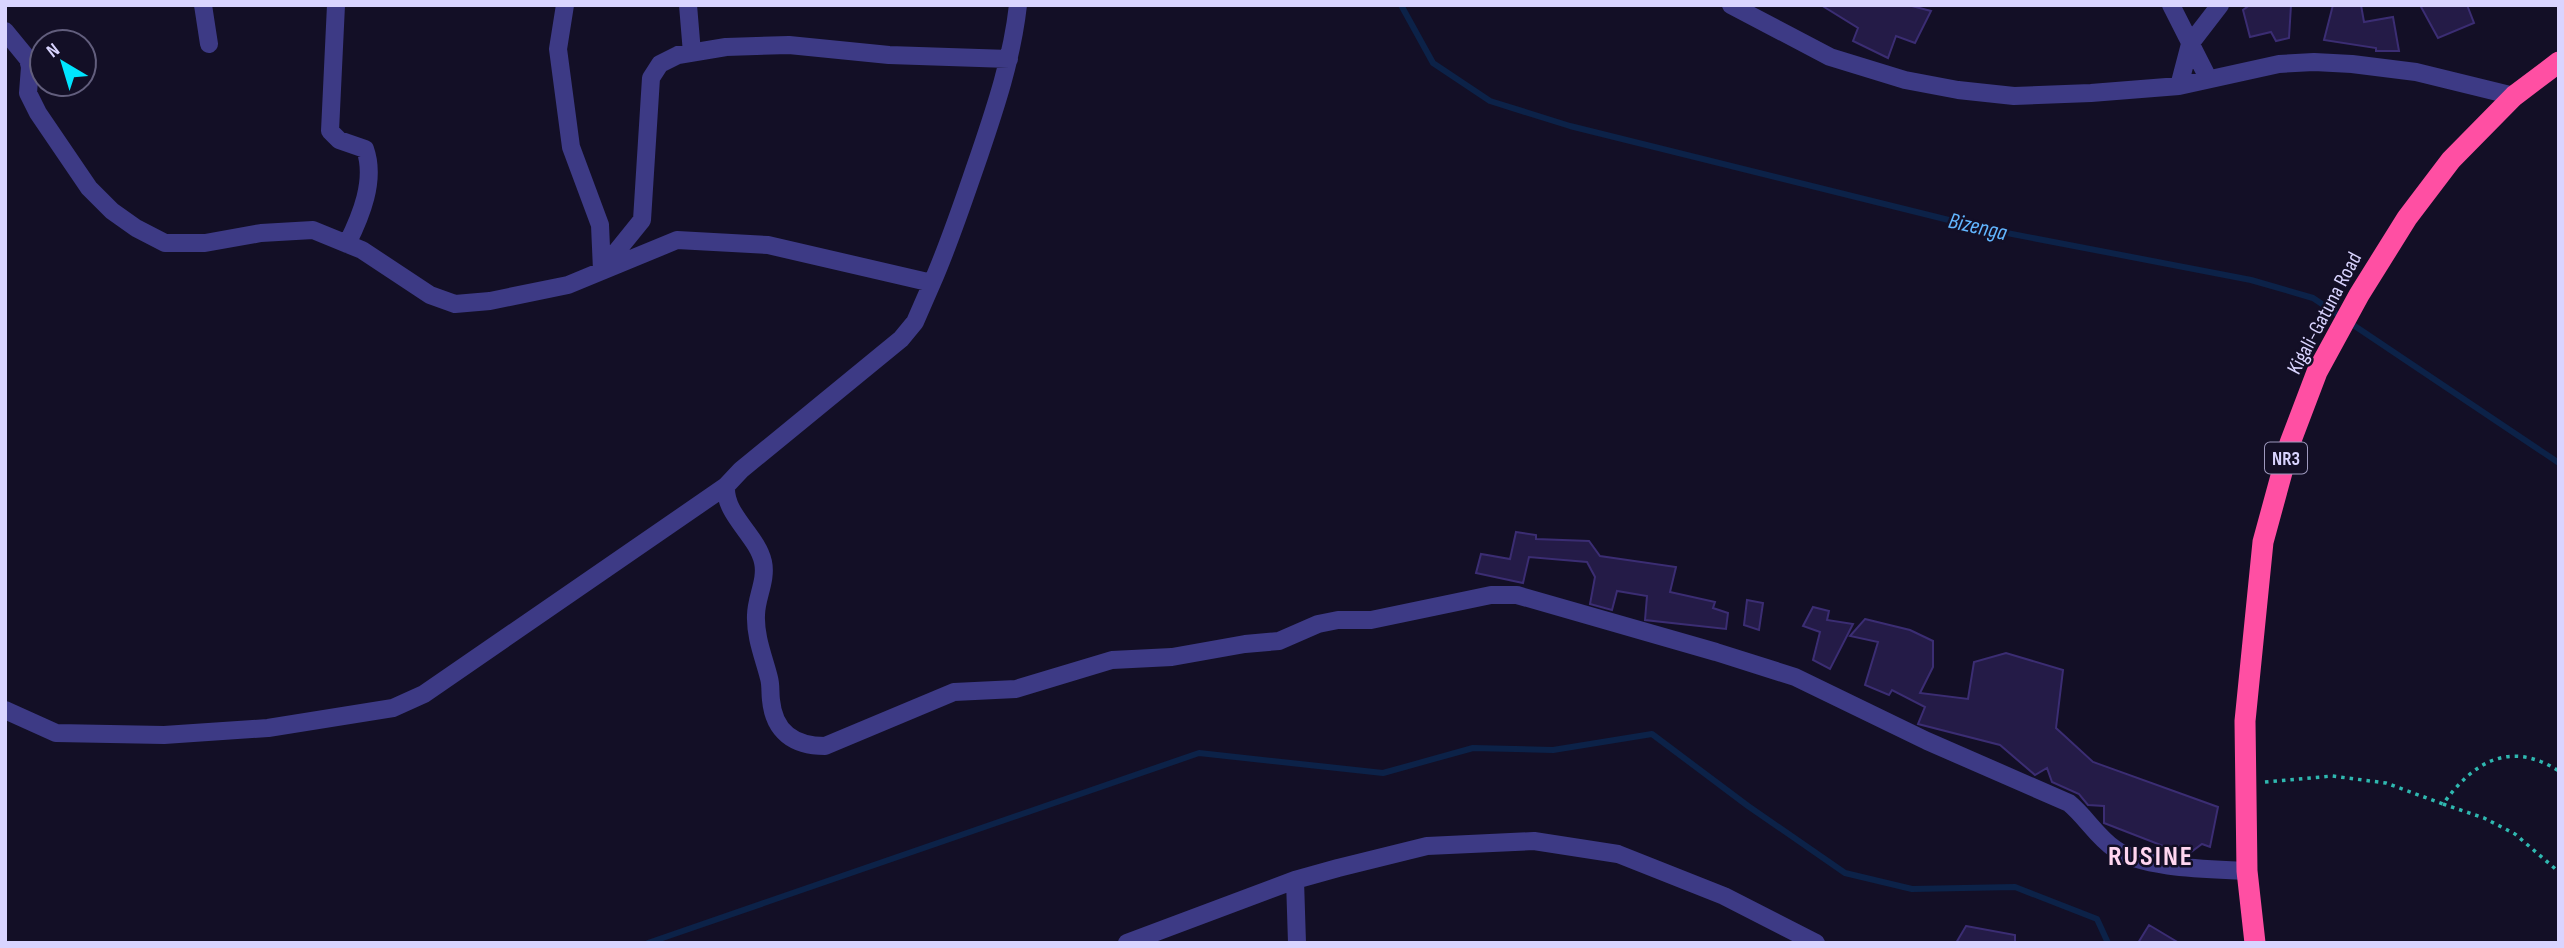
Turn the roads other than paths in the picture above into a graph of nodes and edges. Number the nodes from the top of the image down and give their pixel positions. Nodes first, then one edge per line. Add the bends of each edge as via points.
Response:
1 (203, 5) edge
2 (336, 5) edge
3 (565, 5) edge
4 (688, 5) edge
5 (1018, 5) edge
6 (1731, 5) edge
7 (2171, 5) edge
8 (2220, 5) edge
9 (5, 31) edge
10 (209, 44) dead end
11 (2190, 44) junction
12 (692, 53) junction
13 (1009, 59) junction
14 (2559, 62) edge
15 (2208, 78) junction
16 (2179, 86) junction
17 (2514, 96) junction
18 (347, 244) junction
19 (601, 270) junction
20 (932, 283) junction
21 (726, 486) junction
22 (5, 710) edge
23 (2247, 871) junction
24 (1296, 880) junction
25 (1127, 943) edge
26 (1297, 943) edge
27 (1816, 943) edge
28 (2255, 943) edge

1 - 10 street
2 - 18 street via 330,131 339,140 365,149 370,164 358,221
3 - 19 street via 558,50 571,147 600,225
4 - 12 street
5 - 13 street
6 - 16 street via 1830,57 1905,80 1958,90 2014,96
7 - 11 street
8 - 11 street
9 - 18 street via 28,59 28,93 38,113 89,188 136,228 165,243 205,243 313,230
11 - 15 street
11 - 16 street
12 - 13 street via 789,45 889,55
12 - 19 street via 660,64 651,78 642,220
13 - 20 street
14 - 17 highway, Kigali-Gatuna Road / NR3
15 - 16 street
15 - 17 street via 2279,64 2352,64 2416,72
17 - 23 highway, Kigali-Gatuna Road / NR3 via 2451,160 2407,218 2317,372 2290,443 2263,542 2245,721
18 - 19 street via 430,295 455,304 568,285
19 - 20 street via 677,240 768,245
20 - 21 street via 915,323 901,339
21 - 22 street via 424,694 393,708 268,728 164,735 56,733
21 - 23 street via 725,494 764,565 755,615 774,716 780,729 807,746 825,747 954,692 1016,689 1112,660 1172,657 1279,641 1328,622 1371,620 1490,595 1517,595 1806,682 2069,803 2126,856 2184,867
23 - 28 highway, Kigali-Gatuna Road / NR3
24 - 25 street
24 - 26 street
24 - 27 street via 1427,846 1534,841 1618,854 1724,896

